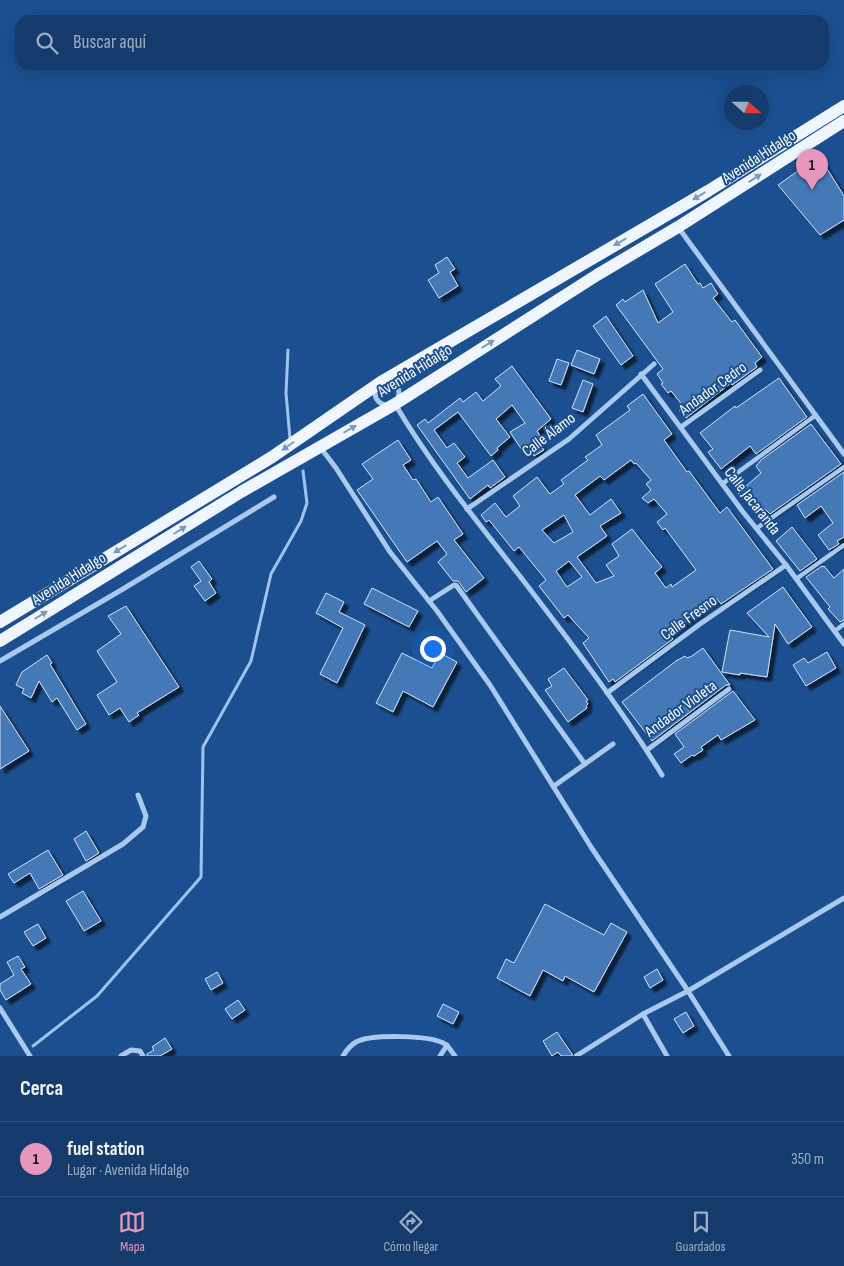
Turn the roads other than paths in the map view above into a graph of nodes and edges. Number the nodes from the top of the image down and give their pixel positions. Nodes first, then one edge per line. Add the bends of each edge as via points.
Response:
1 (844, 106) edge
2 (844, 121) edge
3 (678, 228) junction
4 (654, 364) dead end
5 (760, 370) dead end
6 (641, 374) junction
7 (380, 382) junction
8 (395, 404) junction
9 (816, 415) junction
10 (681, 428) junction
11 (319, 447) junction
12 (844, 454) edge
13 (844, 467) edge
14 (722, 484) junction
15 (274, 497) dead end
16 (467, 509) junction
17 (758, 528) junction
18 (844, 545) edge
19 (786, 565) junction
20 (796, 579) junction
21 (429, 601) junction
22 (0, 622) edge
23 (844, 624) edge
24 (835, 630) junction
25 (0, 641) edge
26 (844, 644) edge
27 (0, 661) edge
28 (730, 689) dead end
29 (608, 693) junction
30 (613, 744) dead end
31 (647, 750) junction
32 (586, 764) junction
33 (662, 775) dead end
34 (554, 786) junction
35 (138, 795) dead end
36 (844, 898) edge
37 (0, 917) edge
38 (688, 991) junction
39 (0, 1008) edge
40 (643, 1014) junction
41 (447, 1045) junction
42 (345, 1054) edge
43 (30, 1056) edge
44 (121, 1056) edge
45 (143, 1056) edge
46 (440, 1056) edge
47 (455, 1056) edge
48 (576, 1056) edge
49 (667, 1056) edge
50 (729, 1056) edge

1 -> 7 main road, Avenida Hidalgo via 708,191
3 -> 2 main road, Avenida Hidalgo
8 -> 3 main road, Avenida Hidalgo via 597,275
3 - 9 street
4 - 6 street, Calle Álamo
5 - 10 street, Andador Cedro
6 - 10 street, Calle Jacaranda
6 - 16 street, Calle Álamo via 569,439
7 - 8 street via 391,380 398,385 399,396
7 - 8 street via 374,391 376,400 384,405
7 -> 22 main road, Avenida Hidalgo via 272,457
11 -> 8 main road, Avenida Hidalgo
8 - 16 street
9 - 12 street
9 - 14 street
10 - 14 street, Calle Jacaranda
11 - 21 street via 390,552
25 -> 11 main road, Avenida Hidalgo
13 - 17 street
14 - 17 street, Calle Jacaranda
15 - 27 street
16 - 29 street
17 - 19 street, Calle Jacaranda
18 - 20 street
19 - 20 street, Calle Jacaranda
19 - 29 street, Calle Fresno
20 - 24 street, Calle Jacaranda
21 - 32 street via 456,585
21 - 34 street via 490,685
23 - 24 street
24 - 26 street, Calle Jacaranda
28 - 31 street, Andador Violeta
29 - 31 street
30 - 32 street
31 - 33 street
32 - 34 street
34 - 38 street
35 - 37 street via 146,816 143,827 123,844
36 - 38 street
38 - 40 street
38 - 50 street
39 - 43 street
40 - 48 street
40 - 49 street
41 - 42 street via 413,1037 365,1039 355,1042
41 - 46 street
41 - 47 street
44 - 45 street via 130,1050 140,1050

